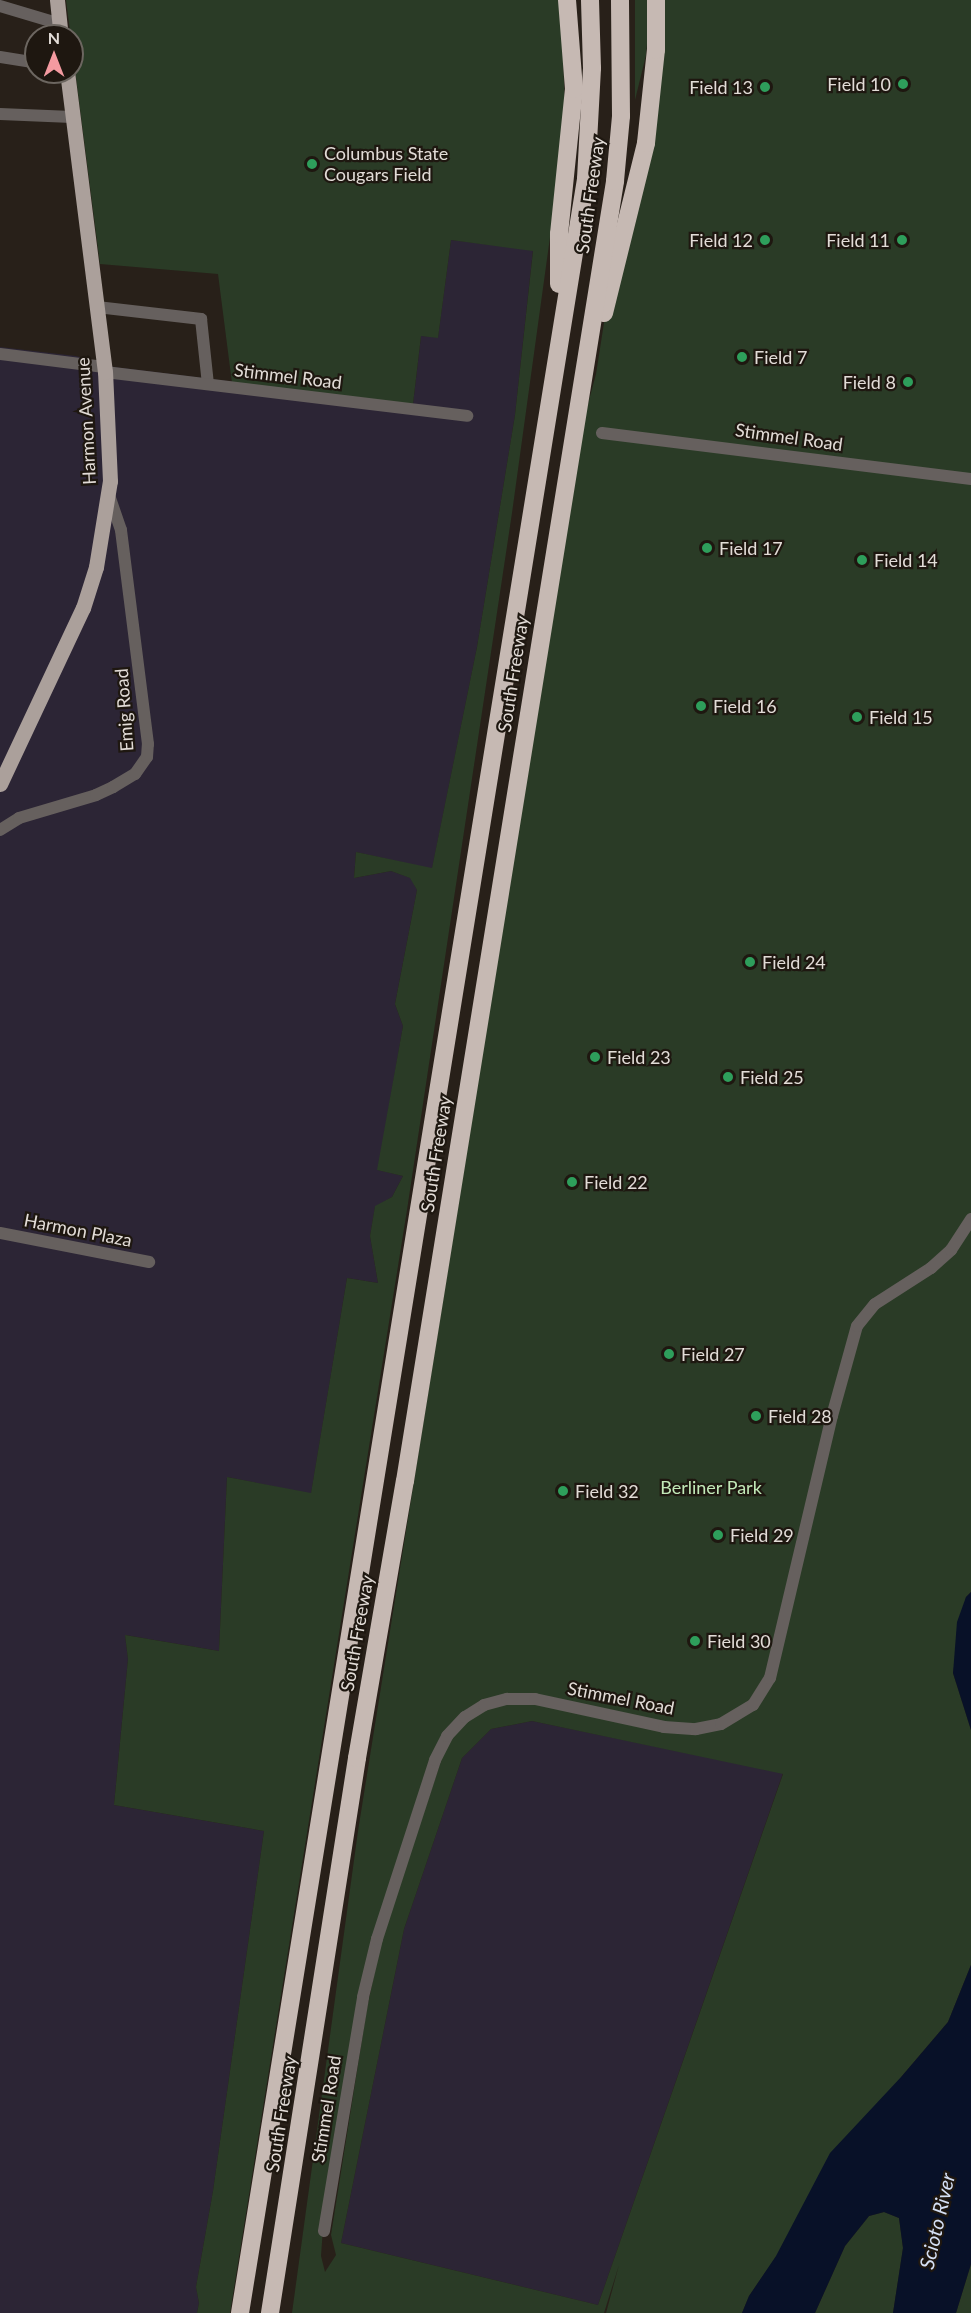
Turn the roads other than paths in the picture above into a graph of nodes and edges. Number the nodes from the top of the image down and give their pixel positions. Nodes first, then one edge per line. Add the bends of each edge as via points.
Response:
1 (57, 0) edge
2 (567, 0) edge
3 (590, 0) edge
4 (620, 0) edge
5 (656, 0) edge
6 (0, 6) edge
7 (47, 24) edge
8 (60, 24) edge
9 (0, 57) edge
10 (24, 61) edge
11 (68, 84) edge
12 (0, 114) edge
13 (72, 117) junction
14 (97, 307) junction
15 (559, 331) junction
16 (0, 354) edge
17 (105, 369) junction
18 (208, 384) junction
19 (577, 413) junction
20 (467, 416) dead end
21 (602, 433) dead end
22 (971, 479) edge
23 (109, 495) junction
24 (0, 784) edge
25 (0, 830) edge
26 (971, 1219) edge
27 (0, 1233) edge
28 (149, 1262) dead end
29 (324, 2231) dead end
30 (272, 2309) edge
31 (240, 2313) edge

1 - 8 main road
2 - 15 highway via 574,89 559,234
3 - 15 highway, South Freeway via 592,68 586,179
4 - 19 highway, South Freeway via 621,116 615,181
5 - 19 highway via 656,50 646,143
6 - 7 street
9 - 10 street
11 - 13 main road, Harmon Avenue
12 - 13 street
13 - 14 main road, Harmon Avenue
14 - 17 main road, Harmon Avenue
14 - 18 street via 201,320
15 - 31 highway, South Freeway
16 - 17 street, Stimmel Road
17 - 18 street, Stimmel Road
17 - 23 main road, Harmon Avenue
18 - 20 street, Stimmel Road
19 - 30 highway, South Freeway via 357,1758
21 - 22 street, Stimmel Road
23 - 24 main road, Harmon Avenue via 96,567 83,608
23 - 25 street, Emig Road via 125,554 147,757 135,774 113,787 19,818
26 - 29 street, Stimmel Road via 951,1250 931,1268 875,1304 857,1326 770,1678 753,1705 721,1724 696,1729 664,1727 536,1699 507,1699 484,1705 465,1717 447,1736 435,1760 377,1939 363,1997
27 - 28 street, Harmon Plaza

